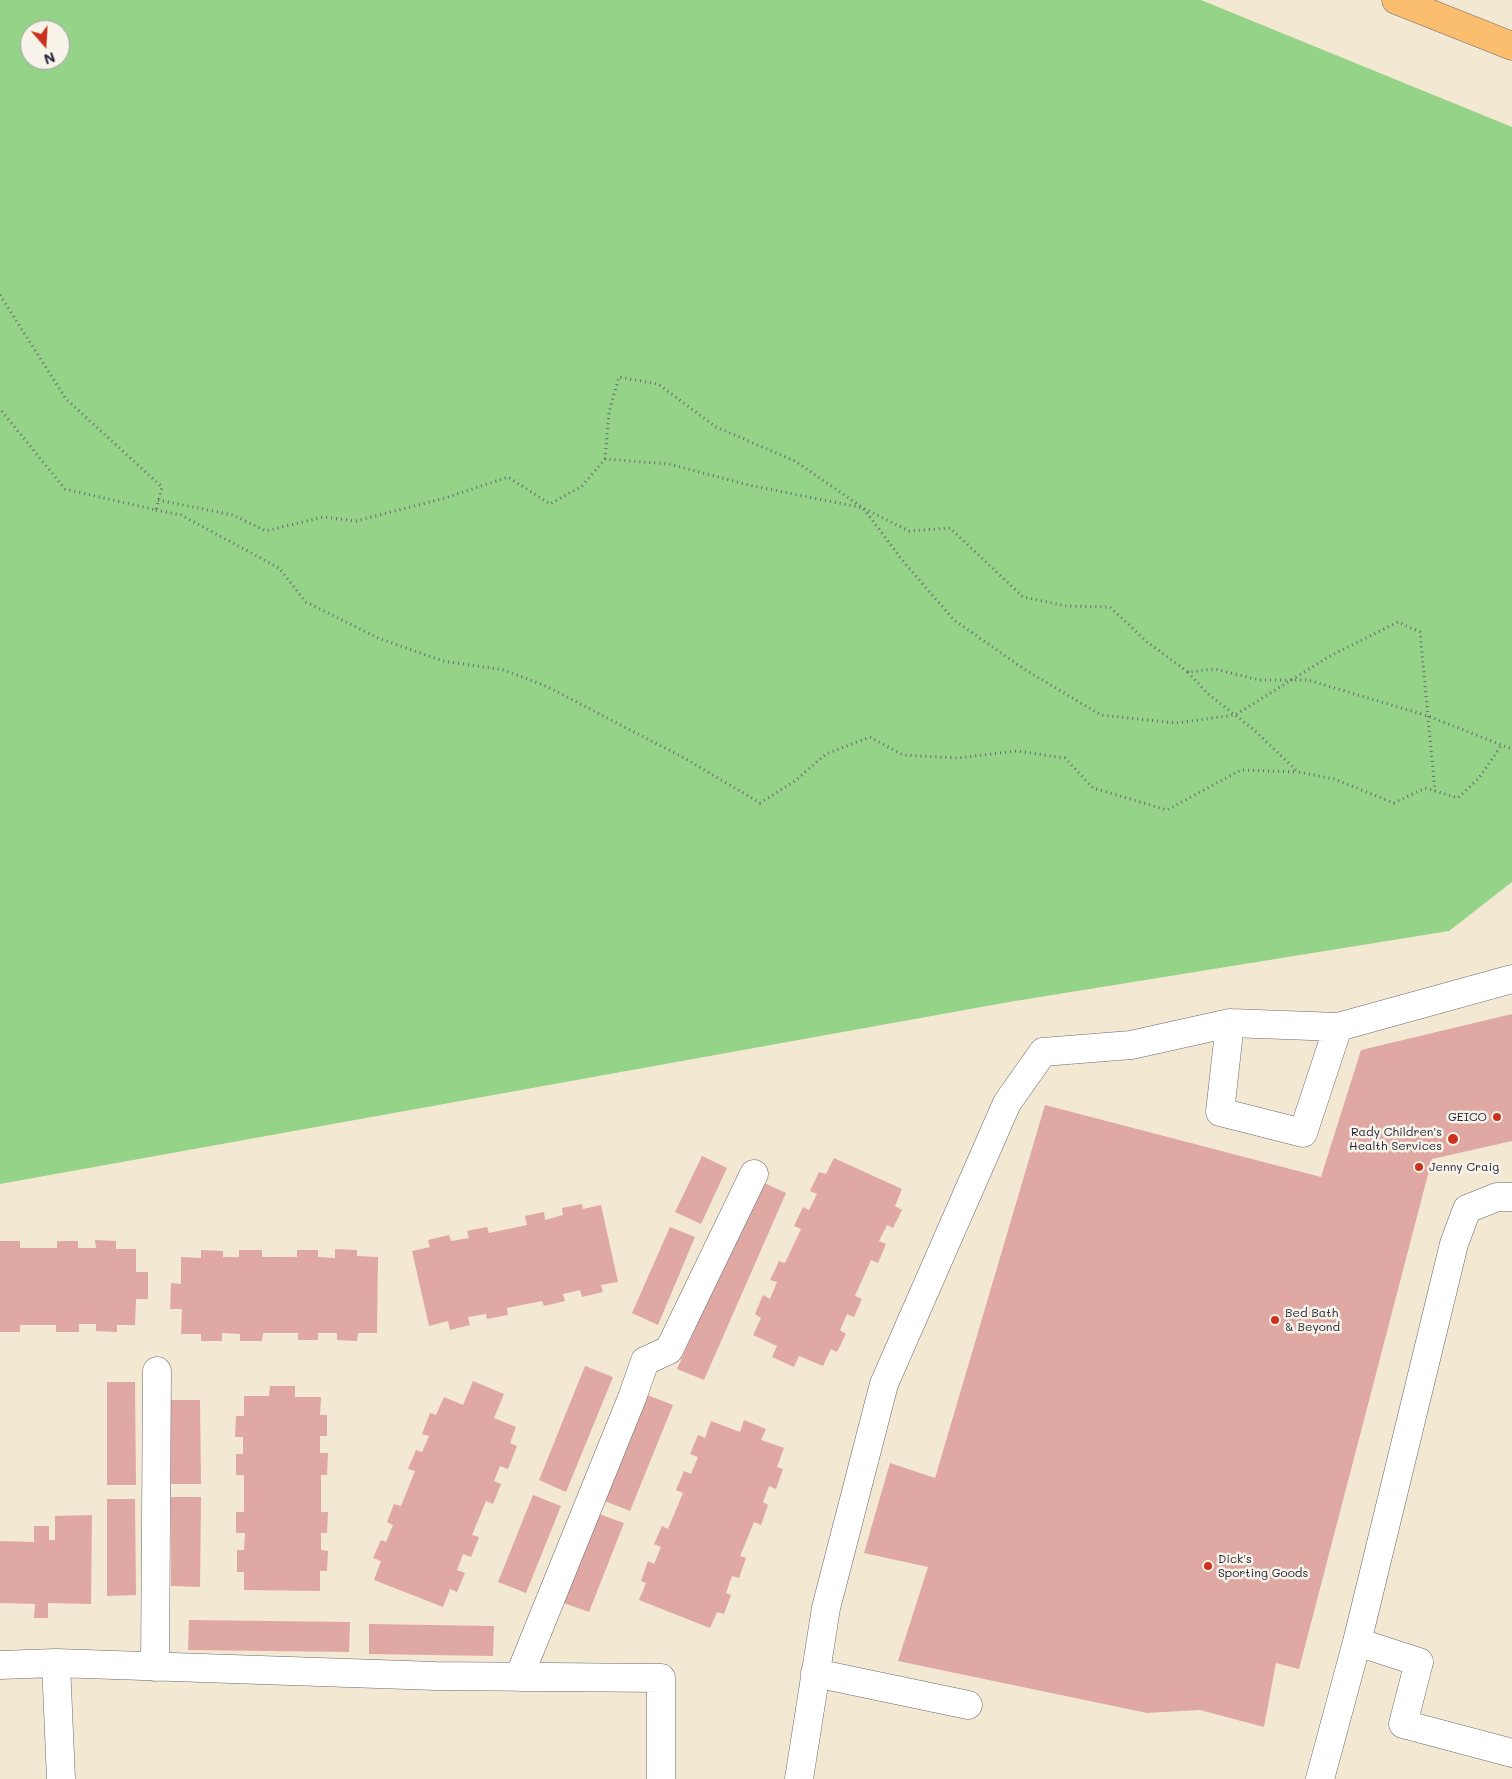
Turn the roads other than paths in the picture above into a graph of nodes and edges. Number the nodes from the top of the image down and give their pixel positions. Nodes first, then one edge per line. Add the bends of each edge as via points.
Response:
1 (1396, 0) edge
2 (1512, 46) edge
3 (1512, 978) edge
4 (1230, 1023) junction
5 (1338, 1027) junction
6 (754, 1174) dead end
7 (1512, 1197) edge
8 (157, 1371) dead end
9 (1357, 1642) junction
10 (56, 1663) junction
11 (0, 1666) edge
12 (155, 1667) junction
13 (815, 1674) junction
14 (519, 1677) junction
15 (968, 1705) dead end
16 (1512, 1753) edge
17 (61, 1779) edge
18 (661, 1779) edge
19 (799, 1779) edge
20 (1320, 1779) edge

1 - 2 highway
3 - 5 street
4 - 5 street
4 - 5 street via 1220,1112 1303,1132
4 - 13 street via 1131,1045 1043,1052 1007,1104 884,1384 826,1608
6 - 14 street via 669,1350 645,1361
7 - 9 street via 1497,1196 1467,1209 1454,1244
8 - 12 street
9 - 16 street via 1419,1662 1403,1724
9 - 20 street
10 - 11 street
10 - 12 street
10 - 17 street
12 - 14 street
13 - 15 street
13 - 19 street
14 - 18 street via 661,1678

